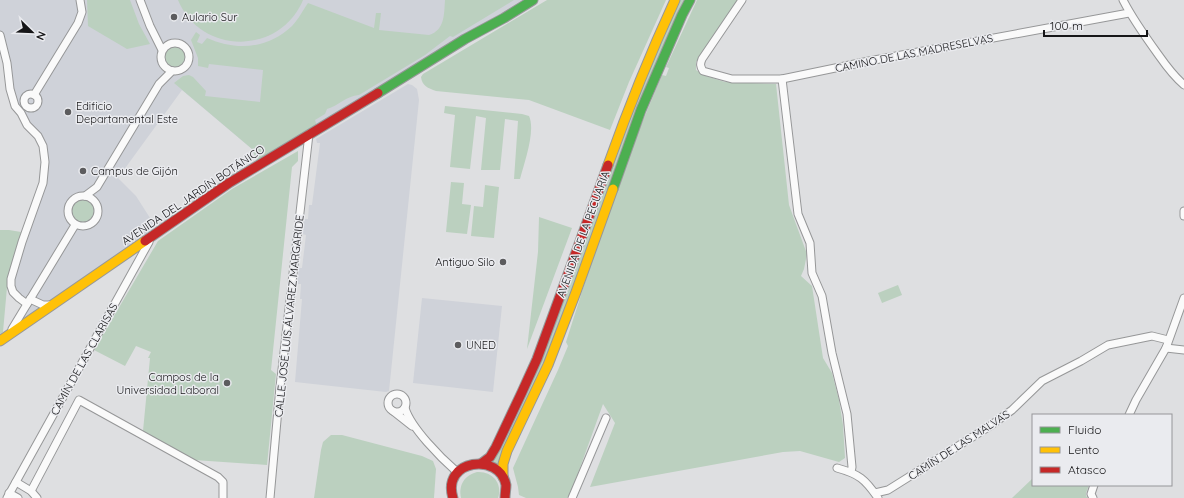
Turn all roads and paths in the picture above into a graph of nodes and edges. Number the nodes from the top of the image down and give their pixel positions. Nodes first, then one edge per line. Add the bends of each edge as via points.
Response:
1 (80, 0) edge
2 (140, 0) edge
3 (522, 0) edge
4 (533, 0) edge
5 (675, 0) edge
6 (690, 0) edge
7 (742, 0) edge
8 (1123, 0) edge
9 (1129, 13) junction
10 (0, 35) edge
11 (158, 39) junction
12 (465, 39) junction
13 (172, 43) junction
14 (162, 50) junction
15 (164, 66) junction
16 (172, 71) junction
17 (782, 79) junction
18 (158, 84) junction
19 (1184, 85) edge
20 (21, 113) junction
21 (309, 134) junction
22 (97, 187) junction
23 (85, 196) junction
24 (95, 202) junction
25 (1184, 211) edge
26 (1184, 216) edge
27 (75, 225) junction
28 (152, 236) junction
29 (1184, 298) edge
30 (29, 302) junction
31 (52, 305) junction
32 (9, 335) junction
33 (1168, 340) junction
34 (0, 341) edge
35 (1166, 348) junction
36 (1184, 350) edge
37 (405, 408) junction
38 (393, 411) junction
39 (1129, 414) edge
40 (606, 418) dead end
41 (418, 431) junction
42 (482, 463) junction
43 (837, 468) dead end
44 (457, 472) junction
45 (851, 472) junction
46 (503, 477) junction
47 (16, 482) junction
48 (1094, 486) edge
49 (506, 488) junction
50 (8, 496) edge
51 (34, 496) edge
52 (876, 496) edge
53 (18, 498) edge
54 (224, 498) edge
55 (270, 498) edge
56 (453, 498) edge
57 (505, 498) edge
58 (511, 498) edge
59 (572, 498) edge
60 (1093, 498) edge

1 - 20 street via 82,12 78,23 34,95 36,105 31,108 27,106
2 - 11 street
3 - 12 main road, AVENIDA DEL JARDÍN BOTÁNICO
4 - 12 main road, AVENIDA DEL JARDÍN BOTÁNICO
5 - 42 main road, AVENIDA DE LA PECUARIA via 629,106 536,361 496,447
6 - 46 main road, AVENIDA DE LA PECUARIA via 641,110 548,365 507,451
7 - 17 street, CAMINO DE LAS MADRESELVAS via 702,59 700,63 703,71 732,79
8 - 9 street
9 - 17 street, CAMINO DE LAS MADRESELVAS via 869,60
9 - 19 street
10 - 20 street via 10,89 15,106
11 - 13 street
11 - 14 street
12 - 21 main road, AVENIDA DEL JARDÍN BOTÁNICO
13 - 14 street
13 - 16 street via 182,44 189,57 187,65
14 - 15 street via 161,61
15 - 16 street
15 - 18 street
16 - 18 street
17 - 45 street via 798,214 810,243 812,272 822,296 832,353 847,414
18 - 22 street
20 - 30 street via 43,146 44,162 43,183 11,279 13,292
21 - 28 main road, AVENIDA DEL JARDÍN BOTÁNICO via 228,183
21 - 55 street, CALLE JOSÉ LUIS ÁLVAREZ MARGARIDE
22 - 23 street
22 - 24 street
23 - 24 street
23 - 27 street via 77,197 67,209 70,221
24 - 27 street via 98,209 96,221 90,226
25 - 26 street
27 - 30 street
28 - 31 main road, AVENIDA DEL JARDÍN BOTÁNICO
28 - 47 street, CAMÍN DE LAS CLARISAS
29 - 33 street
30 - 31 street
30 - 32 street
31 - 32 main road, AVENIDA DEL JARDÍN BOTÁNICO
32 - 34 main road, AVENIDA DEL JARDÍN BOTÁNICO
33 - 35 street
33 - 52 street, CAMÍN DE LAS MALVAS via 1152,336 1108,345 1042,381 1012,410 990,426
35 - 36 street
35 - 39 street
37 - 38 street via 398,412
37 - 38 street via 405,398 400,394 394,394 388,401
37 - 41 street
38 - 41 street
40 - 59 street
41 - 44 street
42 - 44 main road via 472,464
42 - 46 main road via 496,469
43 - 45 street
44 - 56 main road via 453,478
45 - 52 street via 867,483
46 - 49 main road
47 - 50 street, CAMÍN DE LAS CLARISAS
47 - 51 street
48 - 60 street via 1091,494
49 - 57 main road
49 - 58 street
50 - 53 street, CAMÍN DE LAS CLARISAS
51 - 54 street via 79,400 218,477 223,482

